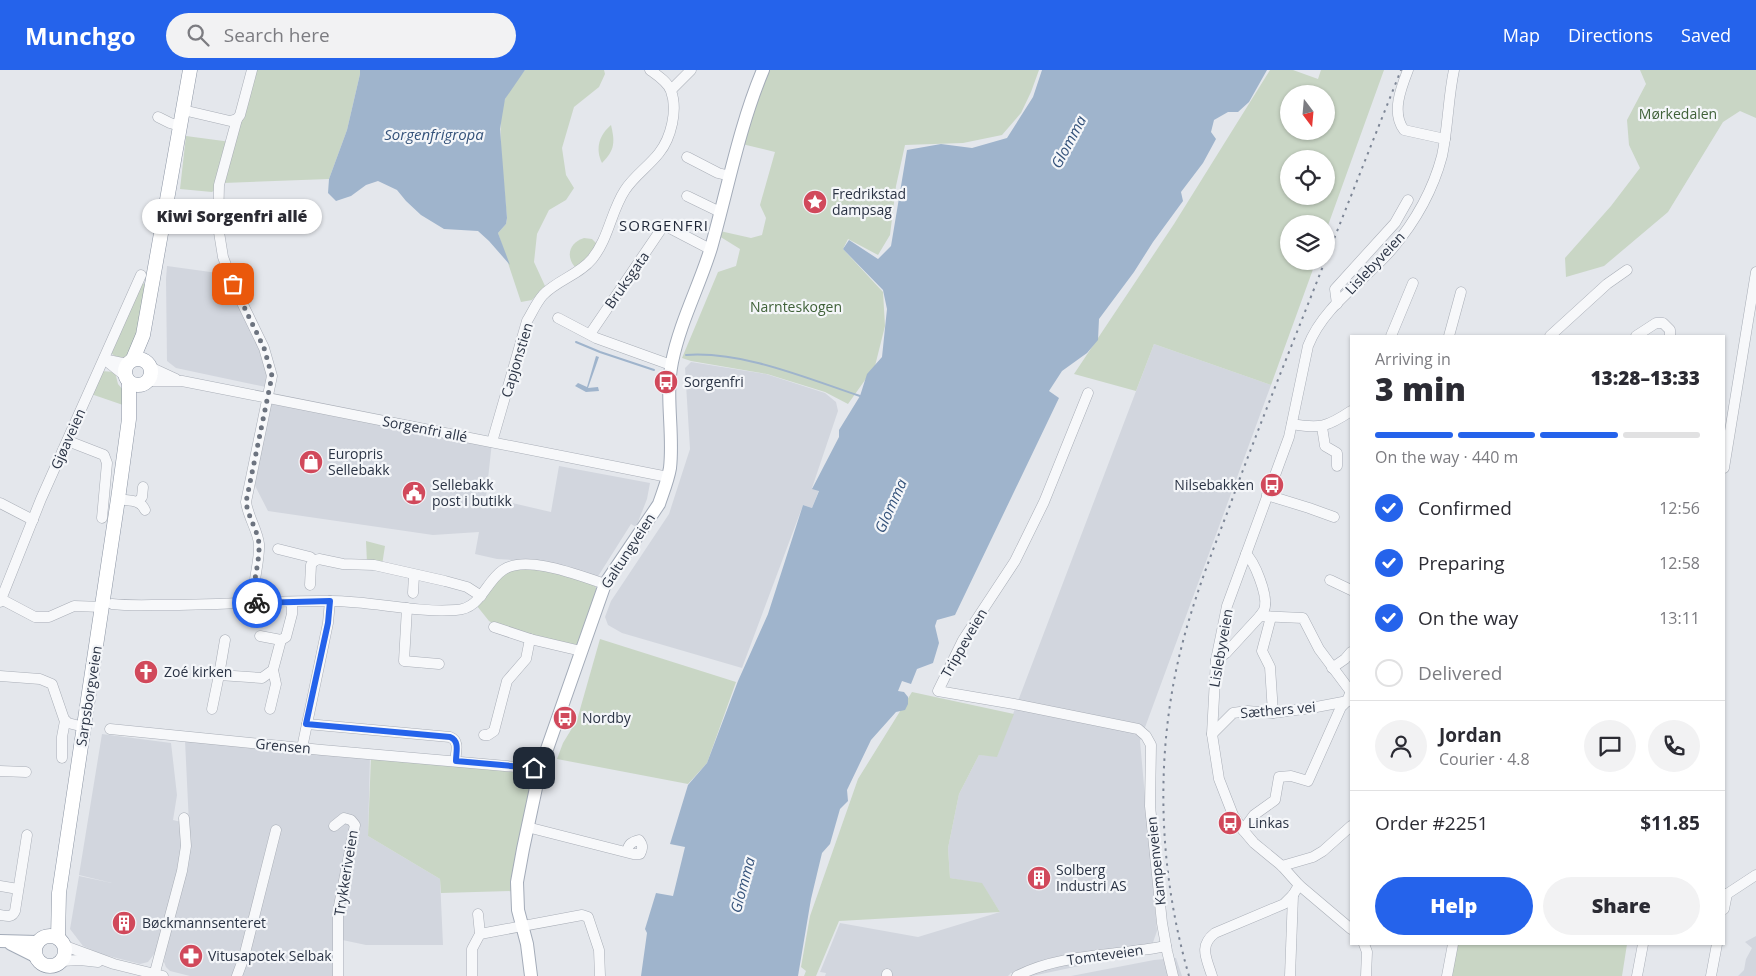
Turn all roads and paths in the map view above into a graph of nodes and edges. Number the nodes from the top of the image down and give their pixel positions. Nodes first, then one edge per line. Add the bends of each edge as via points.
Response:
1 (190, 70) edge
2 (252, 70) edge
3 (650, 70) edge
4 (691, 70) edge
5 (763, 70) edge
6 (1408, 70) edge
7 (1454, 70) edge
8 (671, 90) junction
9 (183, 110) junction
10 (158, 118) dead end
11 (237, 119) junction
12 (180, 126) junction
13 (1445, 139) junction
14 (687, 157) dead end
15 (730, 176) junction
16 (687, 196) dead end
17 (1408, 200) dead end
18 (720, 212) junction
19 (710, 249) junction
20 (1627, 270) dead end
21 (1756, 272) edge
22 (142, 275) dead end
23 (1413, 283) dead end
24 (1461, 292) dead end
25 (1337, 304) junction
26 (558, 318) dead end
27 (590, 334) junction
28 (1391, 335) edge
29 (1449, 335) edge
30 (1551, 335) edge
31 (1638, 335) edge
32 (1670, 335) edge
33 (104, 359) junction
34 (671, 365) junction
35 (137, 372) junction
36 (182, 381) junction
37 (1088, 394) dead end
38 (267, 398) junction
39 (1350, 412) edge
40 (1292, 424) junction
41 (1322, 427) junction
42 (68, 441) junction
43 (492, 442) junction
44 (1725, 462) edge
45 (1337, 466) dead end
46 (668, 478) junction
47 (143, 487) dead end
48 (1267, 495) junction
49 (118, 499) junction
50 (138, 502) junction
51 (0, 504) edge
52 (145, 510) dead end
53 (1334, 517) dead end
54 (102, 518) dead end
55 (33, 520) junction
56 (278, 549) dead end
57 (1246, 554) junction
58 (314, 561) junction
59 (414, 575) junction
60 (1330, 580) dead end
61 (605, 584) junction
62 (310, 585) dead end
63 (1350, 590) edge
64 (413, 593) dead end
65 (481, 596) junction
66 (1, 601) edge
67 (330, 601) junction
68 (292, 602) junction
69 (255, 603) junction
70 (107, 606) junction
71 (407, 608) junction
72 (1260, 616) junction
73 (1271, 617) junction
74 (494, 627) dead end
75 (260, 636) dead end
76 (530, 639) junction
77 (225, 640) dead end
78 (281, 640) junction
79 (581, 651) junction
80 (1350, 653) edge
81 (1216, 660) junction
82 (440, 664) dead end
83 (1332, 668) junction
84 (273, 670) junction
85 (219, 675) junction
86 (0, 676) edge
87 (1350, 696) edge
88 (212, 709) dead end
89 (270, 709) dead end
90 (1272, 713) junction
91 (65, 721) junction
92 (306, 724) junction
93 (84, 727) junction
94 (110, 729) dead end
95 (1212, 734) junction
96 (484, 735) dead end
97 (1151, 745) joint
98 (302, 748) junction
99 (62, 758) dead end
100 (456, 761) junction
101 (540, 769) junction
102 (0, 771) edge
103 (26, 772) dead end
104 (184, 818) dead end
105 (334, 826) dead end
106 (527, 827) junction
107 (1350, 827) edge
108 (276, 830) dead end
109 (1243, 830) junction
110 (27, 836) dead end
111 (627, 851) dead end
112 (1282, 866) junction
113 (1756, 875) edge
114 (1299, 885) junction
115 (0, 886) edge
116 (18, 889) junction
117 (1725, 894) edge
118 (1293, 895) junction
119 (478, 914) dead end
120 (0, 915) edge
121 (522, 926) junction
122 (1350, 928) edge
123 (480, 934) junction
124 (3, 942) edge
125 (1453, 945) edge
126 (1643, 945) edge
127 (1717, 945) edge
128 (1166, 946) junction
129 (1366, 946) edge
130 (49, 956) edge
131 (114, 964) junction
132 (157, 975) edge
133 (237, 976) edge
134 (338, 976) edge
135 (472, 976) edge
136 (531, 976) edge
137 (600, 976) edge
138 (1017, 976) edge
139 (1173, 976) edge
140 (1212, 976) edge
141 (1290, 976) edge
142 (1366, 976) edge
143 (1447, 976) edge
144 (1637, 976) edge
145 (1711, 976) edge

1 - 9 highway, Sarpsborgveien
2 - 11 street
3 - 8 street
4 - 8 street
5 - 15 main road, Galtungveien via 745,115
6 - 13 street via 1396,111 1399,123 1404,130
7 - 13 street, Lislebyveien
8 - 43 street, Capjonstien via 673,117 663,148 625,189 600,249 584,266 543,296 527,322
9 - 11 street via 230,121
9 - 12 highway, Sarpsborgveien
10 - 12 street
11 - 38 street via 219,185 218,226 223,257 233,284 271,369
12 - 35 highway, Sarpsborgveien
13 - 25 street, Lislebyveien via 1427,196 1411,224 1391,250
14 - 15 street
15 - 18 main road, Galtungveien
16 - 18 street
17 - 25 street, Lislebyveien via 1395,224 1335,290
18 - 19 main road, Galtungveien
19 - 27 street, Bruksgata via 664,225
19 - 34 main road, Galtungveien via 677,338
20 - 30 street
21 - 44 street
22 - 33 street, Gjøaveien
23 - 28 street
24 - 29 street
25 - 40 street, Lislebyveien via 1318,325 1308,346
26 - 27 street
27 - 34 street
31 - 32 street via 1656,323 1667,325
33 - 35 street
33 - 42 street, Gjøaveien
34 - 46 main road, Galtungveien via 669,412 672,443
35 - 36 street
35 - 36 street
35 - 49 highway, Sarpsborgveien
36 - 38 street, Sorgenfri allé
37 - 97 street, Trippeveien via 1044,502 1015,561 963,640 938,691 1138,729
38 - 43 street, Sorgenfri allé
38 - 69 street via 246,502 258,542
39 - 41 street
40 - 41 street
40 - 48 street, Lislebyveien
41 - 45 street via 1326,446 1337,453
42 - 54 street via 106,457
42 - 55 street, Gjøaveien
43 - 46 street, Sorgenfri allé
46 - 61 main road, Galtungveien via 659,504
47 - 50 street
48 - 53 street
48 - 57 street, Lislebyveien
49 - 50 street
49 - 70 highway, Sarpsborgveien
50 - 52 street
51 - 55 street
55 - 66 street, Gjøaveien
56 - 58 street via 310,557
57 - 72 street via 1255,565 1265,601
57 - 81 street, Lislebyveien via 1228,606
58 - 59 street via 374,565
58 - 62 street via 310,569
59 - 64 street
59 - 65 street via 467,587
60 - 63 street
61 - 65 street via 528,564 503,570
61 - 79 main road, Galtungveien
65 - 71 street, Gjøaveien via 477,602 457,610
66 - 70 street, Gjøaveien via 35,616 49,617 74,606
67 - 68 street, Gjøaveien
67 - 71 street, Gjøaveien
67 - 92 street
68 - 69 street, Gjøaveien
68 - 78 street via 286,637
69 - 70 street, Gjøaveien
70 - 93 highway, Sarpsborgveien
71 - 82 street via 404,661
72 - 73 street
72 - 81 street
73 - 83 street via 1303,618
73 - 90 street via 1262,651 1270,667
74 - 76 street
75 - 78 street
76 - 79 street
76 - 96 street via 526,659 507,681 494,731
77 - 85 street
78 - 84 street
79 - 101 main road, Galtungveien
80 - 83 street
81 - 95 street, Lislebyveien
83 - 87 street
84 - 85 street via 262,678
84 - 89 street via 276,684
85 - 88 street
86 - 91 street via 40,679 52,684
87 - 90 street, Sæthers vei via 1310,708
87 - 109 street via 1341,706 1308,780 1279,777 1275,800 1254,815
90 - 95 street, Sæthers vei via 1233,713
91 - 93 street
91 - 99 street
92 - 98 street
92 - 100 street, Grensen via 450,737 457,743
93 - 130 highway, Sarpsborgveien
94 - 98 street, Grensen
95 - 109 street, Lislebyveien via 1219,779 1233,815
97 - 128 street, Kampenveien via 1150,806
98 - 100 street, Grensen
100 - 101 street, Grensen
101 - 106 main road, Galtungveien
102 - 103 street
104 - 132 street via 186,846 182,871
105 - 134 street, Trykkeriveien via 344,818 352,820 355,825 338,912
106 - 111 street
106 - 121 main road, Galtungveien via 517,882
107 - 112 street via 1313,857
108 - 133 street
109 - 112 street, Lislebyveien
110 - 116 street
112 - 114 street, Lislebyveien
113 - 117 street
114 - 118 street
114 - 122 street, Lislebyveien
115 - 116 street
116 - 120 street via 13,915
118 - 140 street via 1284,904 1208,938 1204,946
118 - 141 street
119 - 123 street
121 - 123 street
121 - 136 main road, Galtungveien
121 - 137 street via 582,915 588,917 599,950
123 - 135 street via 472,949
124 - 130 main road
125 - 143 street
126 - 144 street
127 - 145 street
128 - 138 street, Tomteveien via 1057,962
128 - 139 street, Kampenveien
129 - 142 street
130 - 131 street
130 - 131 street
131 - 132 street

